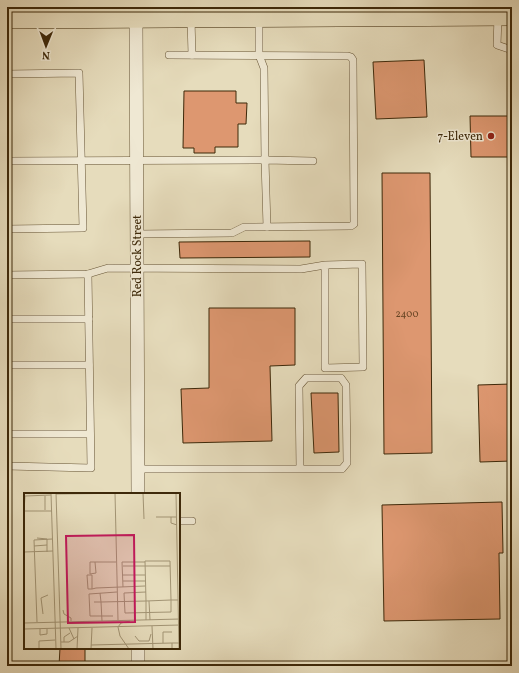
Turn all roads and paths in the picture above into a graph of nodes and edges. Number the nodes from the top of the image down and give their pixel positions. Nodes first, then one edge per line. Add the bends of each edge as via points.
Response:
1 (48, 7) edge
2 (505, 15) edge
3 (191, 17) junction
4 (259, 17) junction
5 (12, 18) edge
6 (136, 18) junction
7 (512, 50) edge
8 (169, 55) dead end
9 (192, 55) junction
10 (260, 55) junction
11 (7, 74) edge
12 (82, 160) junction
13 (136, 160) junction
14 (265, 160) junction
15 (7, 161) edge
16 (313, 161) dead end
17 (267, 227) junction
18 (7, 229) edge
19 (137, 234) junction
20 (325, 265) junction
21 (137, 269) junction
22 (88, 274) junction
23 (7, 275) edge
24 (7, 319) edge
25 (89, 319) junction
26 (7, 364) edge
27 (89, 365) junction
28 (7, 434) edge
29 (90, 434) junction
30 (7, 466) edge
31 (300, 468) junction
32 (138, 469) junction
33 (138, 493) edge
34 (180, 520) edge
35 (192, 521) dead end
36 (138, 649) edge
37 (138, 666) edge

1 - 5 main road
2 - 4 main road
2 - 7 lane via 497,45
3 - 4 main road
3 - 6 main road
3 - 9 lane
4 - 10 lane
5 - 6 main road
6 - 13 street, Red Rock Street
8 - 9 lane
9 - 10 lane
10 - 14 lane via 264,68
10 - 17 lane via 348,56 353,60 354,224
11 - 12 lane via 79,73
12 - 13 lane
12 - 15 lane
12 - 18 lane via 83,228
13 - 14 lane
13 - 19 street, Red Rock Street
14 - 16 lane
14 - 17 lane
17 - 19 lane via 244,227 232,233
19 - 21 street, Red Rock Street
20 - 20 lane via 362,264 363,367 325,368
20 - 21 lane via 301,269
21 - 22 lane via 108,268
21 - 32 street, Red Rock Street
22 - 23 lane
22 - 25 lane
24 - 25 lane
25 - 27 lane
26 - 27 lane
27 - 29 lane
28 - 29 lane
29 - 30 lane via 91,468
31 - 31 lane via 342,469 347,463 346,384 341,378 306,378 299,386
31 - 32 lane
32 - 33 street, Red Rock Street
34 - 35 lane
36 - 37 street

